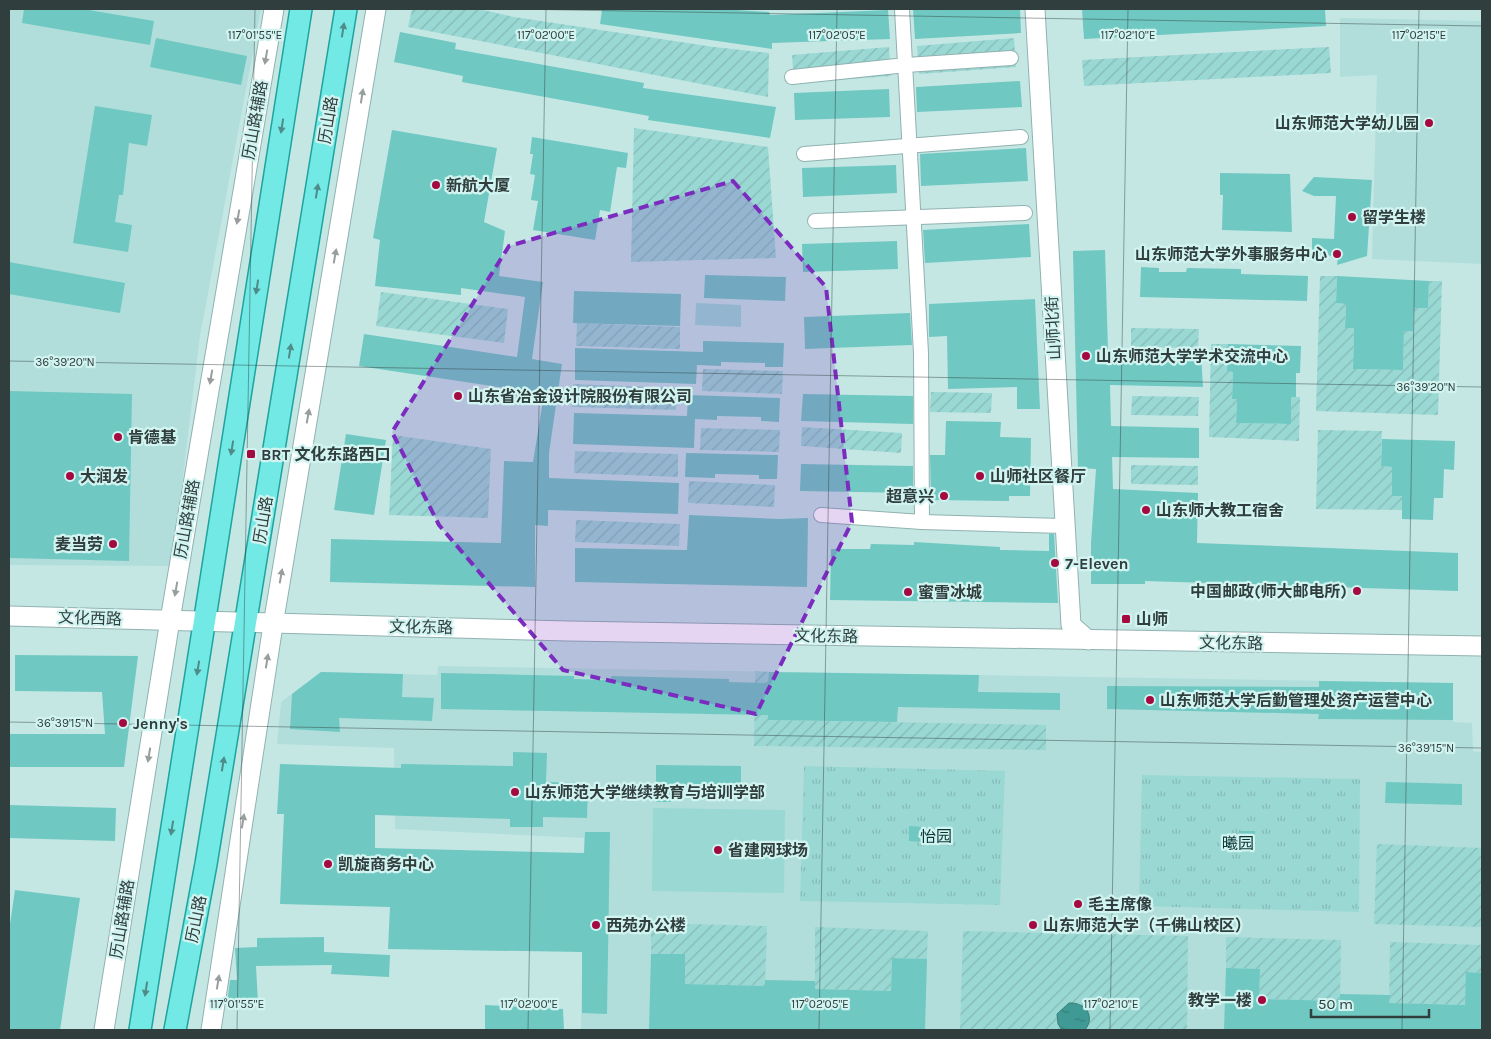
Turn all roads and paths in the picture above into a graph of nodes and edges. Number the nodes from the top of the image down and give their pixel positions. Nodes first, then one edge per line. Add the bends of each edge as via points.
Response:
1 (274, 9) edge
2 (301, 9) edge
3 (346, 9) edge
4 (376, 9) edge
5 (902, 9) edge
6 (1035, 9) edge
7 (1012, 58) dead end
8 (906, 65) junction
9 (792, 77) dead end
10 (1021, 137) dead end
11 (911, 145) junction
12 (804, 154) dead end
13 (1025, 213) dead end
14 (915, 218) junction
15 (815, 221) dead end
16 (821, 515) dead end
17 (922, 522) junction
18 (1064, 526) junction
19 (9, 616) edge
20 (170, 620) junction
21 (206, 620) junction
22 (246, 624) junction
23 (272, 624) junction
24 (1088, 640) junction
25 (1482, 646) edge
26 (104, 1030) edge
27 (140, 1030) edge
28 (175, 1030) edge
29 (211, 1030) edge

1 -> 20 street, 历山路辅路
2 -> 21 main road
22 -> 3 main road, 历山路
23 -> 4 street
5 - 8 street
6 - 18 street, 山师北街
7 - 8 street
8 - 9 street
8 - 11 street
10 - 11 street
11 - 12 street
11 - 14 street
13 - 14 street
14 - 15 street
14 - 17 street via 921,353
16 - 17 street
17 - 18 street
18 - 24 street, 山师北街 via 1071,625
19 - 20 street, 文化西路
20 - 21 street, 文化东路
20 -> 26 street, 历山路辅路
21 - 22 street, 文化东路
21 -> 27 main road
22 - 23 street, 文化东路
28 -> 22 main road, 历山路
23 - 24 street, 文化东路
29 -> 23 street
24 - 25 street, 文化东路

